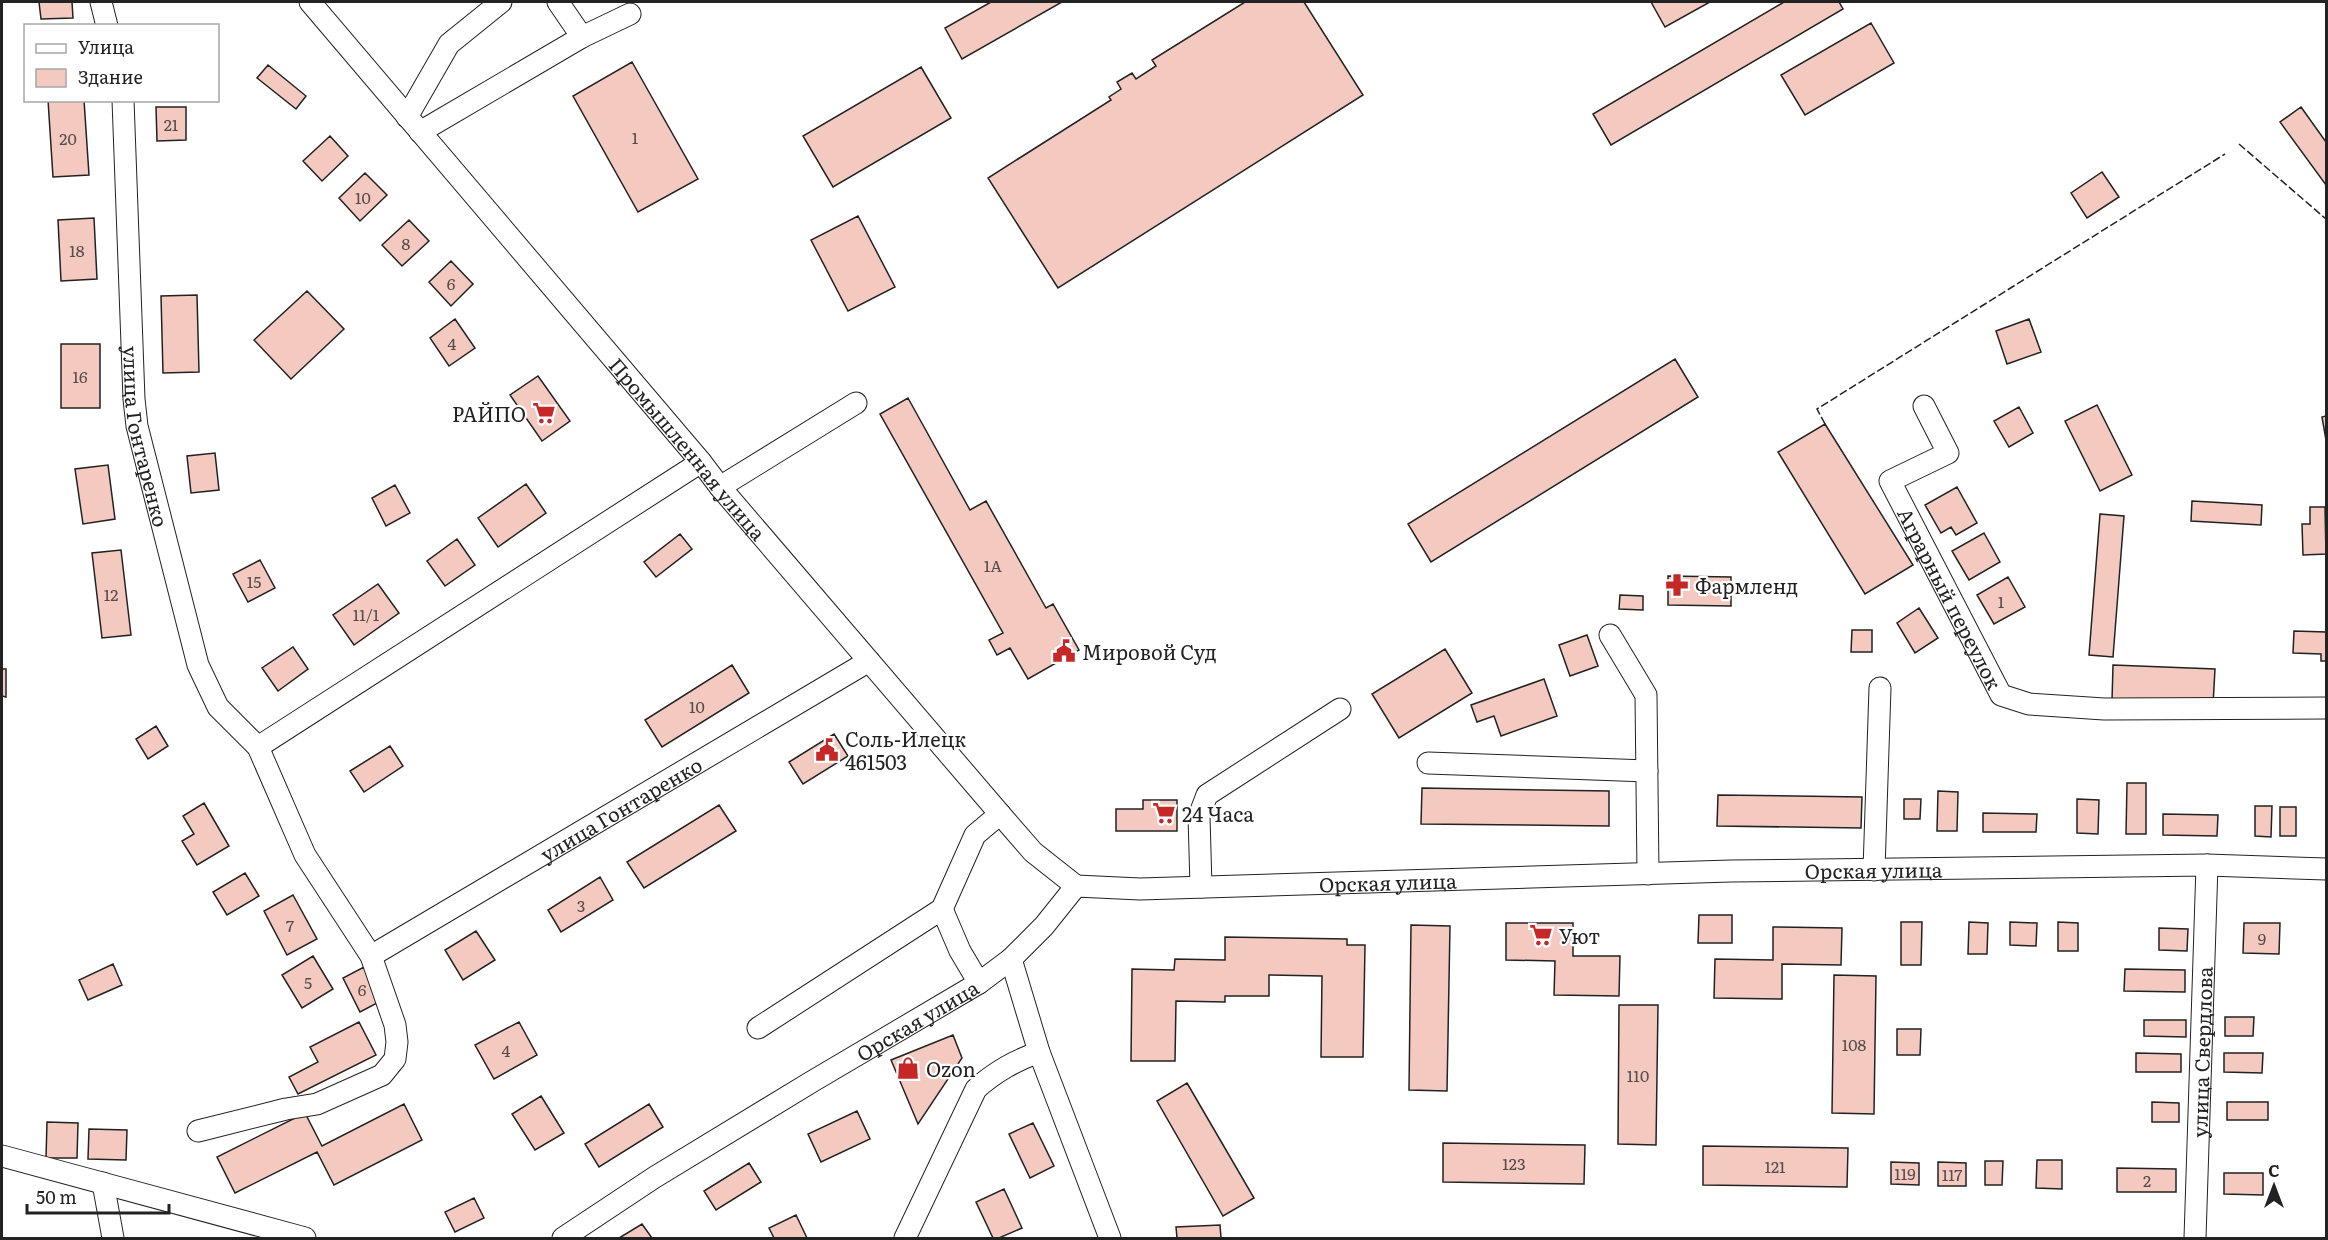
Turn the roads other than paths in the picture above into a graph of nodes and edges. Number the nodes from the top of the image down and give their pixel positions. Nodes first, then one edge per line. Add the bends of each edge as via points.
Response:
1 (101, 2) edge
2 (310, 2) edge
3 (501, 2) edge
4 (558, 2) edge
5 (630, 14) dead end
6 (106, 24) edge
7 (582, 38) junction
8 (123, 102) edge
9 (413, 124) junction
10 (856, 403) dead end
11 (1924, 406) dead end
12 (701, 462) junction
13 (720, 487) junction
14 (1610, 635) dead end
15 (869, 661) junction
16 (1880, 688) dead end
17 (2322, 708) edge
18 (1340, 709) dead end
19 (258, 747) junction
20 (1428, 763) dead end
21 (1647, 771) junction
22 (1000, 814) junction
23 (2207, 865) junction
24 (2326, 869) edge
25 (1874, 870) junction
26 (1648, 874) junction
27 (1076, 886) junction
28 (1201, 887) junction
29 (942, 909) junction
30 (371, 956) junction
31 (1011, 959) junction
32 (980, 983) junction
33 (758, 1028) dead end
34 (1040, 1052) junction
35 (198, 1131) dead end
36 (2, 1156) edge
37 (103, 1183) junction
38 (113, 1239) edge
39 (305, 1239) edge
40 (563, 1239) edge
41 (905, 1239) edge
42 (1110, 1239) edge
43 (2195, 1239) edge

1 - 6 street
2 - 9 street, Промышленная улица
3 - 9 street via 449,44
4 - 7 street
5 - 7 street
7 - 9 street
8 - 19 street, улица Гонтаренко via 137,426 198,665 218,706
9 - 12 street, Промышленная улица
10 - 13 street
11 - 17 street, Аграрный переулок via 1948,453 1890,481 2001,695 2029,704 2104,709
12 - 13 street, Промышленная улица
12 - 19 street
13 - 15 street, Промышленная улица
14 - 21 street via 1646,695
15 - 22 street, Промышленная улица
15 - 30 street, улица Гонтаренко
16 - 25 street
18 - 28 street via 1207,795 1199,816
19 - 30 street, улица Гонтаренко via 305,855
20 - 21 street
21 - 26 street
22 - 27 street, Промышленная улица via 1033,852
22 - 29 street via 975,835
23 - 24 street, Орская улица
23 - 25 street, Орская улица
23 - 43 street, улица Свердлова
25 - 26 street, Орская улица
26 - 28 street, Орская улица
27 - 28 street, Орская улица
27 - 31 street, Орская улица
29 - 32 street via 960,951
29 - 33 street
30 - 35 street, улица Гонтаренко via 395,1025 397,1042 395,1059 382,1075 317,1104
31 - 32 street, Орская улица
31 - 34 street
32 - 40 street, Орская улица via 655,1177
34 - 41 street via 1010,1063 976,1089
34 - 42 street
36 - 37 street
37 - 38 street
37 - 39 street

